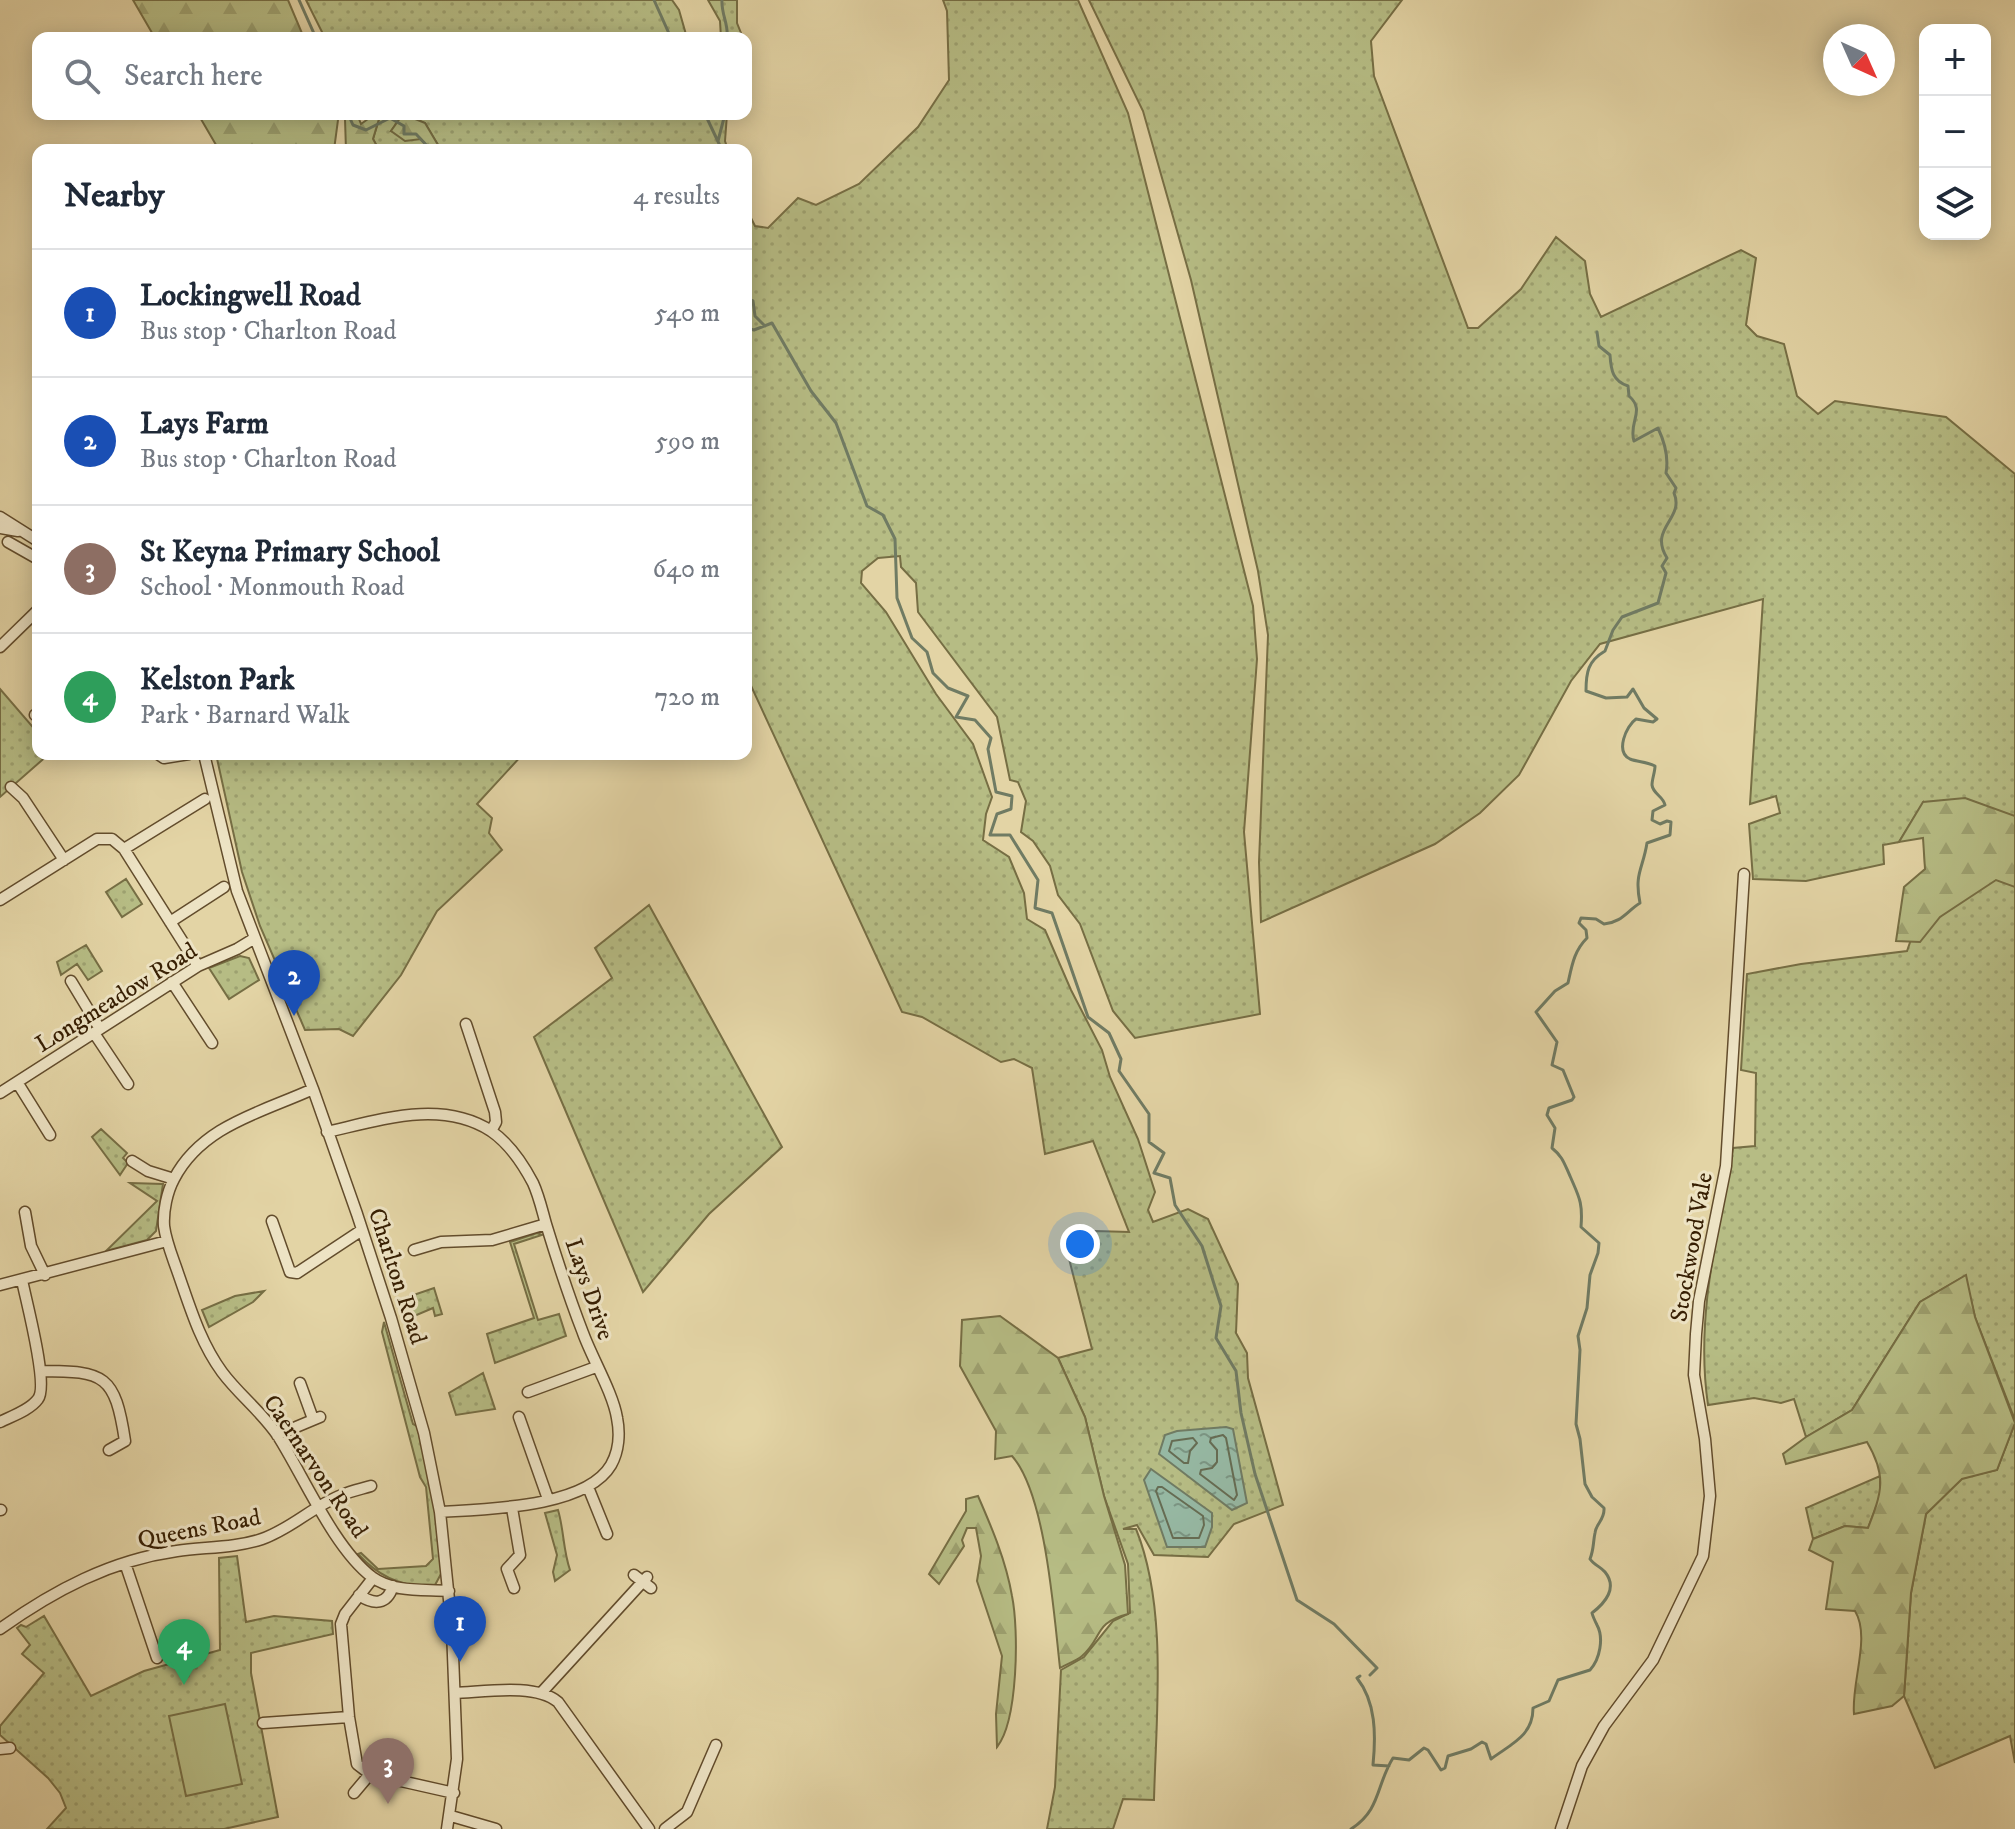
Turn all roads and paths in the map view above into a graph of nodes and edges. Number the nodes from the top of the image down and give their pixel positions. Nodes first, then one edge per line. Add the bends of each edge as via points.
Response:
1 (0, 517) edge
2 (0, 528) edge
3 (24, 532) junction
4 (32, 537) edge
5 (8, 542) dead end
6 (32, 556) edge
7 (32, 616) edge
8 (0, 647) edge
9 (205, 760) edge
10 (11, 787) dead end
11 (205, 799) dead end
12 (124, 849) junction
13 (64, 860) junction
14 (1744, 874) dead end
15 (224, 887) dead end
16 (0, 900) edge
17 (170, 922) junction
18 (255, 938) junction
19 (198, 966) junction
20 (71, 981) dead end
21 (172, 982) junction
22 (466, 1024) dead end
23 (97, 1031) junction
24 (212, 1043) dead end
25 (17, 1082) junction
26 (128, 1084) dead end
27 (313, 1089) junction
28 (0, 1093) edge
29 (491, 1131) junction
30 (327, 1132) junction
31 (50, 1135) dead end
32 (132, 1161) dead end
33 (174, 1179) junction
34 (25, 1212) dead end
35 (272, 1221) dead end
36 (546, 1224) junction
37 (362, 1230) junction
38 (167, 1241) junction
39 (414, 1250) dead end
40 (45, 1275) junction
41 (22, 1280) junction
42 (0, 1285) edge
43 (596, 1367) junction
44 (41, 1371) junction
45 (300, 1383) dead end
46 (528, 1392) dead end
47 (519, 1417) dead end
48 (0, 1422) edge
49 (277, 1435) junction
50 (109, 1450) dead end
51 (371, 1486) dead end
52 (588, 1487) junction
53 (548, 1499) junction
54 (319, 1507) junction
55 (512, 1508) junction
56 (440, 1512) junction
57 (607, 1534) dead end
58 (125, 1563) junction
59 (373, 1578) junction
60 (644, 1580) dead end
61 (393, 1586) junction
62 (514, 1588) dead end
63 (449, 1591) junction
64 (359, 1595) junction
65 (0, 1629) edge
66 (157, 1658) dead end
67 (542, 1692) junction
68 (455, 1693) junction
69 (349, 1717) junction
70 (263, 1723) dead end
71 (716, 1745) dead end
72 (370, 1774) junction
73 (354, 1793) dead end
74 (454, 1793) junction
75 (451, 1816) junction
76 (447, 1829) edge
77 (496, 1829) edge
78 (649, 1829) edge
79 (665, 1829) edge
80 (1561, 1829) edge

1 - 3 street
2 - 3 street
3 - 4 street
5 - 6 street
7 - 8 street
9 - 18 street, Charlton Road via 228,857
10 - 13 street
11 - 12 street
12 - 13 street via 104,837
12 - 17 street
13 - 16 street
14 - 80 street, Stockwood Vale via 1726,1166 1696,1334 1694,1375 1709,1466 1706,1541 1653,1660 1582,1766
15 - 17 street
17 - 19 street
18 - 19 street, Longmeadow Road
18 - 27 street, Charlton Road
19 - 21 street, Longmeadow Road
20 - 23 street
21 - 23 street, Longmeadow Road
21 - 24 street
22 - 29 street via 495,1112
23 - 25 street, Longmeadow Road
23 - 26 street
25 - 28 street, Longmeadow Road
25 - 31 street
27 - 30 street, Charlton Road
27 - 33 street, Caernarvon Road via 229,1125 202,1143
29 - 30 street, Lays Drive via 443,1113 392,1117
29 - 36 street, Lays Drive via 522,1164
30 - 37 street, Charlton Road
32 - 33 street
33 - 38 street, Caernarvon Road via 164,1212
34 - 40 street via 31,1246
35 - 37 street via 286,1265 297,1273
36 - 39 street, Lays Drive via 492,1240 441,1242
36 - 43 street, Lays Drive
37 - 56 street, Charlton Road via 412,1385
38 - 40 street
38 - 49 street, Caernarvon Road via 209,1353
40 - 41 street
41 - 42 street
41 - 44 street
43 - 46 street, Lays Drive via 547,1390
43 - 52 street, Lays Drive via 617,1414 619,1435 611,1466
44 - 48 street via 37,1401
44 - 50 street via 94,1374 113,1391 125,1441
45 - 49 street via 316,1418
47 - 53 street
49 - 54 street, Caernarvon Road
51 - 54 street, Queens Road
52 - 53 street
52 - 57 street
53 - 55 street
54 - 58 street, Queens Road via 263,1538
54 - 59 street, Caernarvon Road
55 - 56 street
55 - 62 street via 520,1555 507,1569
56 - 63 street, Charlton Road
58 - 65 street, Queens Road via 78,1580
58 - 66 street
59 - 61 street
59 - 64 street
60 - 67 street
61 - 63 street
61 - 64 street via 381,1603
63 - 68 street, Charlton Road
64 - 69 street via 341,1624
67 - 68 street
67 - 78 street via 558,1702
68 - 74 street, Charlton Road
69 - 70 street
69 - 72 street via 357,1764
71 - 79 street via 690,1807
72 - 73 street
72 - 74 street
74 - 75 street, Charlton Road
75 - 76 street, Charlton Road
75 - 77 street

